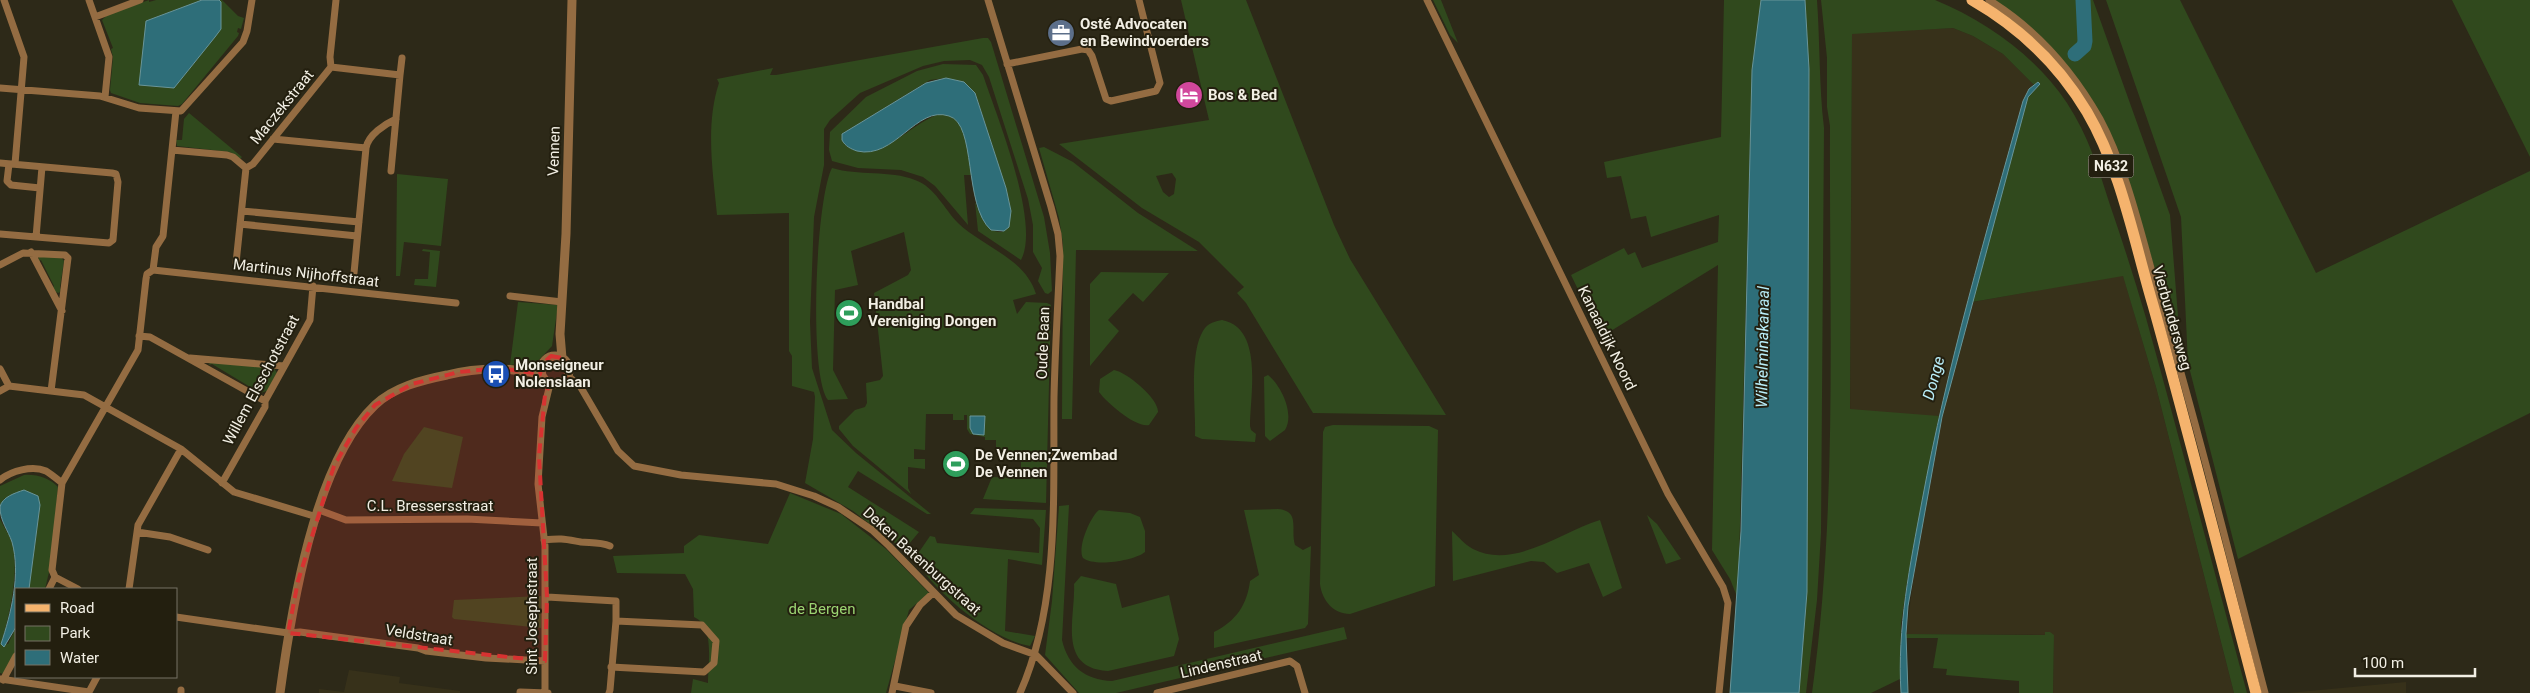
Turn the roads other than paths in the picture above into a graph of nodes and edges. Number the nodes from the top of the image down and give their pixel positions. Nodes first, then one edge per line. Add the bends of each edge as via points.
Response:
1 (4, 0) edge
2 (89, 0) edge
3 (140, 0) edge
4 (252, 0) edge
5 (336, 0) edge
6 (572, 0) edge
7 (988, 0) edge
8 (1140, 0) edge
9 (1427, 0) edge
10 (1972, 0) edge
11 (1989, 0) edge
12 (0, 11) edge
13 (8, 12) junction
14 (95, 16) junction
15 (402, 58) dead end
16 (1007, 64) junction
17 (331, 67) junction
18 (400, 75) junction
19 (0, 88) edge
20 (22, 90) junction
21 (105, 97) junction
22 (176, 111) junction
23 (396, 118) junction
24 (273, 139) junction
25 (366, 148) junction
26 (172, 150) junction
27 (0, 163) edge
28 (12, 164) junction
29 (42, 167) junction
30 (246, 168) junction
31 (391, 171) dead end
32 (40, 188) junction
33 (242, 210) junction
34 (359, 222) junction
35 (240, 224) junction
36 (0, 234) edge
37 (357, 236) junction
38 (36, 237) junction
39 (31, 252) junction
40 (236, 263) dead end
41 (0, 265) edge
42 (153, 270) junction
43 (354, 273) dead end
44 (313, 286) junction
45 (510, 296) dead end
46 (562, 302) junction
47 (456, 303) dead end
48 (62, 311) junction
49 (2165, 331) junction
50 (560, 334) junction
51 (139, 336) junction
52 (551, 356) junction
53 (188, 358) junction
54 (562, 358) junction
55 (542, 364) junction
56 (284, 366) junction
57 (0, 369) edge
58 (521, 370) junction
59 (541, 374) junction
60 (568, 376) junction
61 (550, 384) junction
62 (9, 386) junction
63 (0, 391) edge
64 (51, 391) junction
65 (265, 401) junction
66 (106, 406) junction
67 (181, 449) junction
68 (0, 480) edge
69 (62, 483) junction
70 (222, 483) junction
71 (318, 513) junction
72 (542, 523) junction
73 (137, 532) junction
74 (544, 540) junction
75 (610, 546) dead end
76 (208, 550) dead end
77 (55, 577) junction
78 (50, 588) edge
79 (76, 588) edge
80 (129, 588) edge
81 (2233, 588) junction
82 (933, 593) junction
83 (547, 597) junction
84 (178, 617) edge
85 (616, 621) junction
86 (288, 633) junction
87 (1036, 655) junction
88 (15, 658) edge
89 (545, 661) junction
90 (611, 667) junction
91 (97, 678) edge
92 (1, 680) edge
93 (1190, 689) edge
94 (43, 690) edge
95 (894, 690) edge
96 (520, 692) edge
97 (90, 693) edge
98 (280, 693) edge
99 (545, 693) edge
100 (549, 693) edge
101 (609, 693) edge
102 (931, 693) edge
103 (1020, 693) edge
104 (1073, 693) edge
105 (1157, 693) edge
106 (1305, 693) edge
107 (1719, 693) edge
108 (2256, 693) edge
109 (2265, 693) edge

1 - 13 street
2 - 14 street
3 - 14 street
4 - 22 street via 243,42 187,106
5 - 17 street, Maczekstraat
6 - 46 street, Vennen
7 - 16 street, Oude Baan
8 - 16 street via 1160,83 1156,91 1111,101 1106,99 1088,50
9 - 107 street, Kanaaldijk Noord via 1668,494 1723,587 1728,603
10 - 49 main road, Vierbundersweg / N632 via 2014,28 2034,46 2056,68 2086,111 2105,149
11 - 49 street, Vierbundersweg via 2043,42 2074,78 2101,121 2121,171
12 - 13 street
13 - 20 street via 24,57
14 - 21 street via 109,57
15 - 18 street
16 - 87 street, Oude Baan via 1054,215 1060,256 1051,541 1046,599
17 - 18 street
17 - 24 street, Maczekstraat
18 - 23 street
19 - 20 street
20 - 21 street
20 - 28 street
21 - 22 street via 139,108
22 - 26 street
23 - 25 street via 382,126
23 - 31 street
24 - 25 street
24 - 30 street, Maczekstraat
25 - 34 street
26 - 30 street via 233,157
26 - 42 street via 163,236 156,247
27 - 28 street
28 - 29 street
28 - 32 street via 7,181 11,185
29 - 32 street
29 - 38 street via 116,174 118,182 111,242
30 - 33 street
32 - 38 street
33 - 34 street
33 - 35 street
34 - 37 street
35 - 37 street
35 - 40 street
36 - 38 street
37 - 43 street
39 - 41 street
39 - 48 street
39 - 48 street via 67,256
42 - 44 street, Martinus Nijhoffstraat
42 - 51 street via 146,279
44 - 47 street, Martinus Nijhoffstraat
44 - 56 street, Willem Elsschotstraat via 310,320
45 - 46 street
46 - 50 street, Vennen
48 - 64 street
49 - 81 main road, Vierbundersweg / N632
50 - 52 street, Vennen
50 - 54 street, Vennen
51 - 53 street via 150,337
51 - 66 street via 138,350
52 - 54 street
52 - 55 street
53 - 56 street
53 - 65 street
54 - 60 street via 568,365
55 - 58 street
55 - 59 street
56 - 65 street, Willem Elsschotstraat
57 - 62 street
58 - 59 street
58 - 71 street via 500,368 459,372 412,384 383,399 348,440 334,466
59 - 61 street
60 - 61 street via 561,383
60 - 82 street, Deken Batenburgstraat via 580,386 618,451 634,466 681,475 766,482 814,496 872,530
61 - 72 street, Sint Josephstraat via 544,401 539,456
62 - 63 street
62 - 64 street, C.L. Bressersstraat
64 - 66 street, C.L. Bressersstraat via 84,395
65 - 70 street, Willem Elsschotstraat via 265,407
66 - 67 street, C.L. Bressersstraat
66 - 69 street
67 - 70 street, C.L. Bressersstraat
67 - 73 street
68 - 69 street via 20,470 33,469 45,471
69 - 77 street via 52,570
70 - 71 street, C.L. Bressersstraat via 240,495
71 - 72 street, C.L. Bressersstraat via 346,520
71 - 86 street via 298,581
72 - 74 street, Sint Josephstraat
73 - 76 street via 170,537
73 - 80 street
74 - 75 street, Sint Josephstraat via 571,538
74 - 83 street, Sint Josephstraat
77 - 78 street
77 - 79 street
81 - 108 main road, Vierbundersweg / N632
81 - 109 street, Vierbundersweg
82 - 87 street, Deken Batenburgstraat via 975,628
82 - 95 street via 906,626
83 - 85 street via 616,601
83 - 89 street, Sint Josephstraat
84 - 86 street, Veldstraat
85 - 90 street
85 - 90 street via 702,625 716,641 714,663 704,672
86 - 89 street, Veldstraat via 300,632 468,656
86 - 98 street
87 - 103 street, Oude Baan
87 - 104 street
88 - 92 street
89 - 99 street, Sint Josephstraat
90 - 101 street
91 - 97 street
92 - 94 street
93 - 105 street, Lindenstraat
93 - 106 street, Lindenstraat via 1290,661 1297,666
94 - 97 street
95 - 102 street
96 - 99 street
99 - 100 street

